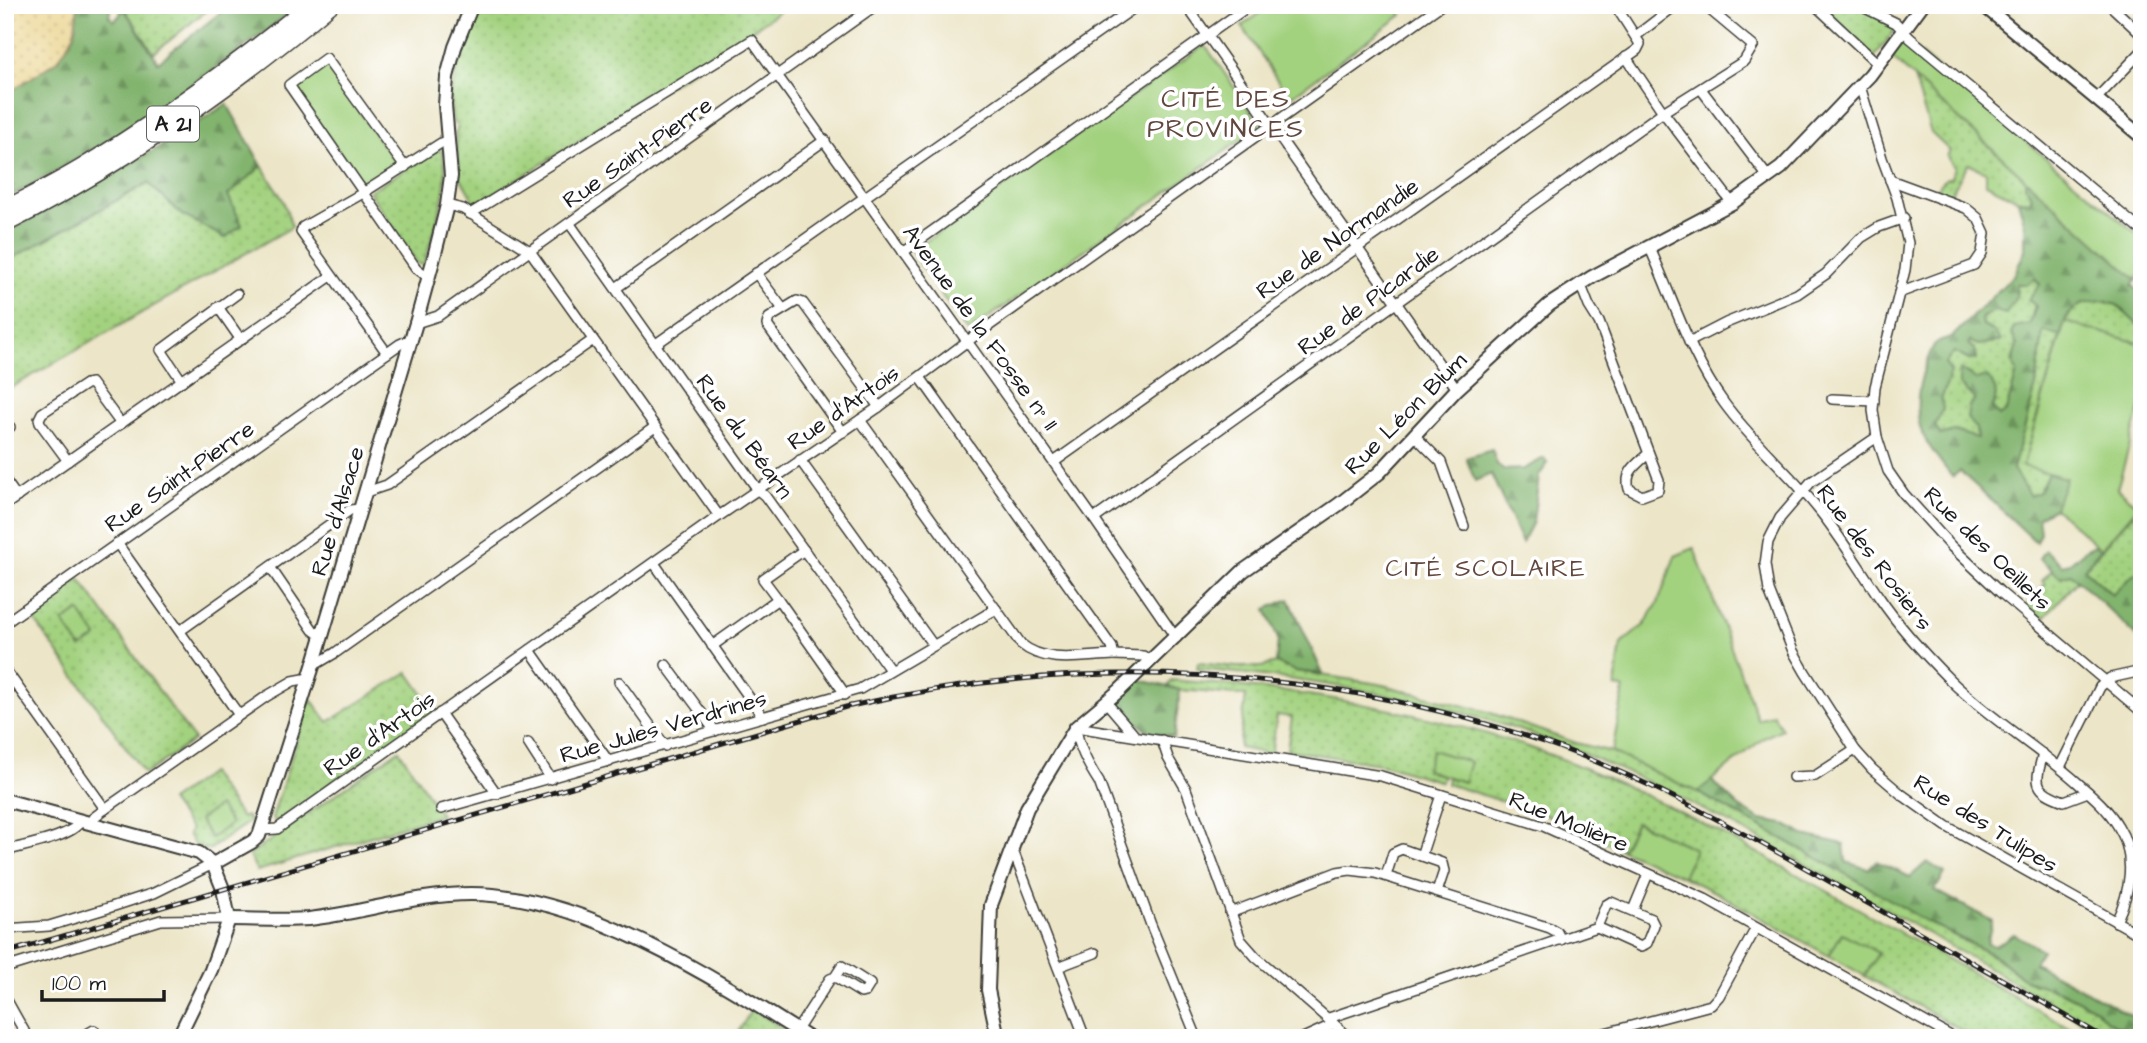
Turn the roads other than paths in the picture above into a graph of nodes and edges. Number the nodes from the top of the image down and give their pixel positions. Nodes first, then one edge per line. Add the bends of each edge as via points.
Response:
1 (310, 5) edge
2 (330, 5) edge
3 (472, 5) edge
4 (876, 5) edge
5 (1138, 5) edge
6 (1186, 5) edge
7 (1250, 5) edge
8 (1441, 5) edge
9 (1615, 5) edge
10 (1676, 5) edge
11 (1704, 5) edge
12 (1815, 5) edge
13 (1859, 5) edge
14 (1983, 5) edge
15 (2110, 5) edge
16 (1922, 6) edge
17 (1904, 31) junction
18 (2142, 35) edge
19 (1207, 36) junction
20 (1638, 39) junction
21 (2142, 51) edge
22 (1626, 57) junction
23 (1878, 64) junction
24 (779, 76) junction
25 (1860, 86) junction
26 (1700, 89) junction
27 (2096, 99) junction
28 (1663, 112) junction
29 (1270, 126) junction
30 (2142, 137) edge
31 (825, 140) junction
32 (449, 141) junction
33 (405, 167) junction
34 (1768, 177) junction
35 (1891, 180) junction
36 (363, 193) junction
37 (865, 198) junction
38 (1732, 203) junction
39 (447, 205) junction
40 (5, 209) edge
41 (470, 214) junction
42 (1904, 218) junction
43 (5, 224) edge
44 (570, 224) junction
45 (2142, 231) edge
46 (1649, 246) junction
47 (1358, 248) junction
48 (530, 251) junction
49 (903, 252) junction
50 (756, 273) junction
51 (331, 276) junction
52 (428, 277) junction
53 (1580, 283) junction
54 (616, 288) junction
55 (1899, 293) junction
56 (237, 294) dead end
57 (1396, 303) junction
58 (218, 307) junction
59 (783, 309) junction
60 (416, 323) junction
61 (411, 339) junction
62 (241, 340) junction
63 (593, 340) junction
64 (967, 342) junction
65 (1689, 342) junction
66 (656, 344) junction
67 (387, 353) junction
68 (920, 377) junction
69 (182, 381) junction
70 (1457, 390) junction
71 (1832, 399) dead end
72 (1874, 401) junction
73 (879, 407) junction
74 (860, 420) junction
75 (121, 424) junction
76 (654, 427) junction
77 (843, 432) junction
78 (1415, 436) junction
79 (1877, 437) junction
80 (1648, 454) junction
81 (800, 460) junction
82 (68, 461) junction
83 (1054, 462) junction
84 (5, 480) edge
85 (365, 490) junction
86 (758, 490) junction
87 (1803, 492) junction
88 (17, 497) junction
89 (5, 505) edge
90 (359, 509) junction
91 (719, 516) junction
92 (1094, 519) junction
93 (1464, 526) dead end
94 (117, 543) junction
95 (804, 550) junction
96 (654, 563) junction
97 (270, 567) junction
98 (778, 599) junction
99 (996, 609) junction
100 (5, 622) edge
101 (181, 630) junction
102 (1176, 638) junction
103 (320, 641) junction
104 (933, 645) junction
105 (712, 646) junction
106 (530, 650) junction
107 (335, 653) junction
108 (1114, 655) junction
109 (1150, 661) junction
110 (666, 665) dead end
111 (5, 668) edge
112 (890, 670) junction
113 (2142, 671) edge
114 (311, 672) junction
115 (2105, 681) junction
116 (619, 682) dead end
117 (844, 695) junction
118 (1106, 702) junction
119 (2142, 712) edge
120 (440, 713) junction
121 (239, 715) junction
122 (763, 717) junction
123 (1076, 727) junction
124 (715, 731) junction
125 (1135, 736) junction
126 (1162, 740) junction
127 (528, 743) dead end
128 (664, 746) junction
129 (1855, 750) junction
130 (2043, 754) junction
131 (609, 762) junction
132 (2060, 767) junction
133 (1793, 777) dead end
134 (551, 779) junction
135 (2088, 792) junction
136 (497, 794) junction
137 (1441, 795) junction
138 (5, 800) edge
139 (105, 809) junction
140 (441, 809) dead end
141 (86, 822) junction
142 (262, 830) junction
143 (1011, 846) junction
144 (5, 851) edge
145 (1420, 856) junction
146 (213, 864) junction
147 (1648, 874) junction
148 (1386, 876) junction
149 (1437, 892) junction
150 (1633, 910) junction
151 (1230, 913) junction
152 (229, 919) junction
153 (2116, 922) junction
154 (1597, 927) junction
155 (1756, 928) junction
156 (5, 929) edge
157 (2142, 936) edge
158 (1561, 940) junction
159 (1095, 953) dead end
160 (1058, 967) junction
161 (5, 968) edge
162 (835, 977) dead end
163 (5, 997) edge
164 (1331, 1021) junction
165 (94, 1031) dead end
166 (803, 1034) edge
167 (1949, 1036) edge
168 (28, 1038) edge
169 (80, 1038) edge
170 (156, 1038) edge
171 (166, 1038) edge
172 (178, 1038) edge
173 (379, 1038) edge
174 (394, 1038) edge
175 (998, 1038) edge
176 (1085, 1038) edge
177 (1197, 1038) edge
178 (1303, 1038) edge
179 (1350, 1038) edge
180 (1586, 1038) edge

1 - 40 highway, A 21 via 156,120
2 - 43 highway, A 21 via 131,153
3 - 32 street via 447,77
4 - 24 street, Rue Saint-Pierre
5 - 37 street
6 - 19 street
7 - 19 street
8 - 29 street, Rue d'Artois
9 - 20 street
10 - 20 street, Rue de Normandie
11 - 26 street, Rue de Picardie via 1753,46 1744,61
12 - 23 street
13 - 17 street
14 - 27 street
15 - 18 street
16 - 17 street, Rue Léon Blum
17 - 23 street, Rue Léon Blum
17 - 45 street
19 - 29 street
19 - 49 street
20 - 22 street, Rue de Normandie via 1637,50
21 - 27 street
22 - 28 street
22 - 47 street, Rue de Normandie
23 - 25 street, Rue Léon Blum
24 - 31 street, Avenue de la Fosse n° 11
24 - 41 street, Avenue de la Fosse n° 11 via 752,40
24 - 44 street, Rue Saint-Pierre
25 - 34 street, Rue Léon Blum
25 - 35 street, Rue des Oeillets
26 - 28 street, Rue de Picardie
26 - 34 street
27 - 30 street
28 - 38 street
28 - 57 street, Rue de Picardie
29 - 47 street
29 - 64 street, Rue d'Artois
31 - 37 street, Avenue de la Fosse n° 11
31 - 54 street
32 - 33 street
32 - 39 street, Rue d'Alsace
33 - 36 street
33 - 36 street via 326,58 289,85 290,89
34 - 38 street, Rue Léon Blum
35 - 42 street, Rue des Oeillets
35 - 55 street via 1966,208 1978,218 1985,233 1982,253 1974,265
36 - 51 street via 303,227 302,235
36 - 52 street via 416,268
37 - 49 street, Avenue de la Fosse n° 11
37 - 50 street
38 - 46 street, Rue Léon Blum
39 - 41 street
39 - 52 street, Rue d'Alsace
41 - 48 street
42 - 55 street, Rue des Oeillets via 1908,252
42 - 65 street via 1861,238 1826,274 1797,295
44 - 48 street, Rue Saint-Pierre
44 - 54 street, Rue du Béarn
46 - 53 street, Rue Léon Blum
46 - 65 street, Rue des Rosiers
47 - 57 street
47 - 83 street, Rue de Normandie
48 - 60 street, Rue Saint-Pierre via 438,316
48 - 63 street
49 - 64 street, Avenue de la Fosse n° 11
50 - 59 street
50 - 66 street
51 - 62 street
51 - 67 street
52 - 60 street, Rue d'Alsace
53 - 70 street, Rue Léon Blum via 1549,305
53 - 80 street
54 - 66 street, Rue du Béarn
55 - 72 street, Rue des Oeillets
56 - 58 street
57 - 70 street
57 - 92 street, Rue de Picardie
58 - 62 street
58 - 69 street via 161,352
59 - 73 street via 797,301 803,303
59 - 77 street via 769,318 767,325
60 - 61 street, Rue d'Alsace
61 - 67 street, Rue Saint-Pierre
61 - 85 street, Rue d'Alsace
62 - 69 street
63 - 76 street
63 - 85 street via 387,485
64 - 68 street, Rue d'Artois
64 - 83 street, Avenue de la Fosse n° 11
65 - 87 street, Rue des Rosiers via 1723,403
66 - 86 street, Rue du Béarn
67 - 94 street, Rue Saint-Pierre
68 - 73 street, Rue d'Artois
68 - 108 street
69 - 75 street
70 - 78 street, Rue Léon Blum
71 - 72 street
72 - 79 street, Rue des Oeillets
73 - 74 street, Rue d'Artois
74 - 77 street, Rue d'Artois
74 - 99 street
75 - 82 street
75 - 82 street via 91,383 42,413 40,422
76 - 91 street
76 - 107 street
77 - 81 street, Rue d'Artois
78 - 93 street via 1441,462
78 - 102 street, Rue Léon Blum via 1373,479 1243,571
79 - 87 street, Rue des Tulipes
79 - 115 street, Rue des Oeillets via 1893,480 1952,547
80 - 80 street via 1627,480 1629,489 1642,496 1654,494 1660,486
81 - 86 street, Rue d'Artois
81 - 104 street
82 - 88 street
83 - 92 street, Avenue de la Fosse n° 11
84 - 88 street
85 - 90 street, Rue d'Alsace
86 - 91 street, Rue d'Artois
86 - 95 street, Rue du Béarn
87 - 129 street, Rue des Tulipes via 1780,518 1768,542 1768,583 1793,651
87 - 130 street, Rue des Rosiers via 1924,653 1965,694
88 - 89 street
90 - 97 street via 350,510
90 - 103 street, Rue d'Alsace
91 - 96 street, Rue d'Artois
92 - 102 street, Avenue de la Fosse n° 11
94 - 100 street, Rue Saint-Pierre
94 - 101 street
95 - 98 street via 763,579
95 - 112 street, Rue du Béarn
96 - 105 street
96 - 106 street, Rue d'Artois
97 - 101 street
97 - 103 street
98 - 105 street
98 - 117 street
99 - 104 street, Rue Jules Verdrines
99 - 108 street via 1031,653 1044,658
101 - 121 street
102 - 109 street, Rue Léon Blum
103 - 107 street
103 - 114 street, Rue d'Alsace
104 - 112 street, Rue Jules Verdrines
105 - 122 street
106 - 120 street, Rue d'Artois
106 - 131 street
107 - 114 street
108 - 109 street via 1143,656
109 - 118 street, Rue Léon Blum
110 - 124 street
111 - 139 street
112 - 117 street, Rue Jules Verdrines
113 - 115 street
114 - 121 street
114 - 142 street, Rue d'Alsace
115 - 119 street, Rue des Oeillets
115 - 132 street
116 - 128 street
117 - 122 street, Rue Jules Verdrines
118 - 123 street, Rue Léon Blum
118 - 125 street
120 - 136 street
120 - 142 street, Rue d'Artois via 277,830
121 - 139 street
122 - 124 street, Rue Jules Verdrines
123 - 125 street, Rue Molière
123 - 143 street, Rue Léon Blum via 1027,808
123 - 177 street
124 - 128 street, Rue Jules Verdrines
125 - 126 street, Rue Molière
126 - 137 street, Rue Molière via 1381,776
126 - 151 street via 1186,789
127 - 134 street
128 - 131 street, Rue Jules Verdrines
129 - 133 street via 1815,776
129 - 153 street, Rue des Tulipes via 1931,817
130 - 132 street, Rue des Rosiers
130 - 135 street via 2037,782 2040,789 2064,801
131 - 134 street, Rue Jules Verdrines
132 - 135 street, Rue des Rosiers
134 - 136 street, Rue Jules Verdrines
135 - 153 street, Rue des Rosiers via 2110,814 2127,846 2129,886
136 - 140 street, Rue Jules Verdrines
137 - 145 street
137 - 147 street, Rue Molière via 1553,830
138 - 141 street
139 - 141 street
141 - 144 street
141 - 146 street via 198,853
142 - 146 street via 252,842
143 - 160 street
143 - 175 street, Rue Léon Blum via 988,923 988,990
145 - 148 street via 1402,849 1395,852
145 - 149 street via 1443,865
146 - 152 street
146 - 156 street via 154,893 105,909 49,926
147 - 150 street
147 - 155 street, Rue Molière
148 - 149 street
148 - 151 street via 1343,870
149 - 158 street via 1550,928
150 - 154 street via 1611,902
150 - 154 street via 1654,925 1641,947
151 - 164 street via 1247,948
152 - 161 street via 161,920
152 - 166 street via 308,919 452,895 512,897 583,917 649,945
152 - 172 street via 211,970
153 - 157 street, Rue des Tulipes
154 - 158 street
155 - 167 street, Rue Molière
155 - 180 street via 1711,1005
158 - 164 street
159 - 160 street
160 - 176 street
162 - 166 street
163 - 168 street
164 - 178 street
164 - 179 street
165 - 169 street
170 - 171 street via 160,1034
173 - 174 street

